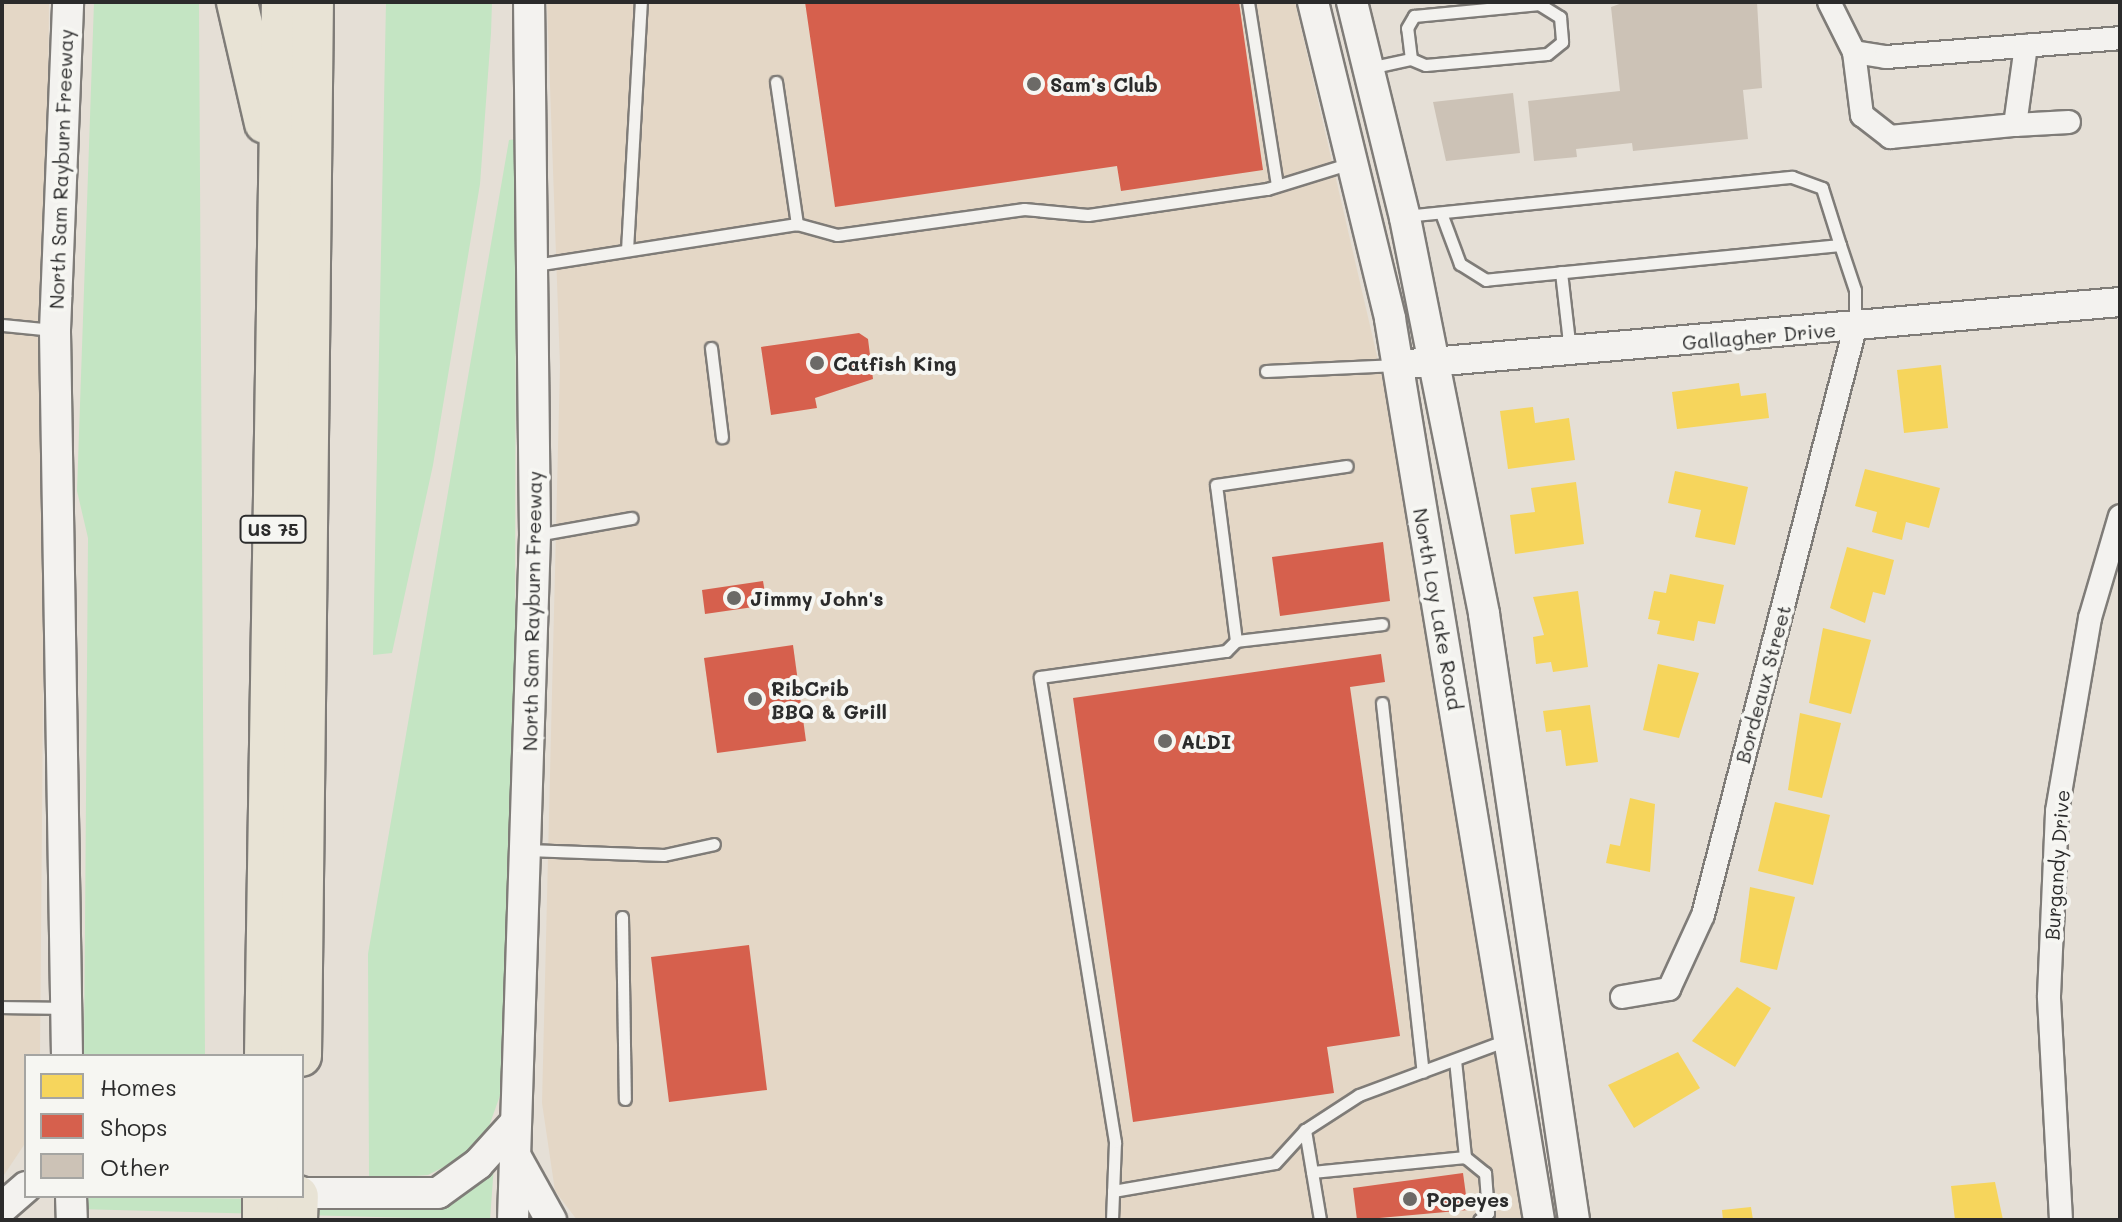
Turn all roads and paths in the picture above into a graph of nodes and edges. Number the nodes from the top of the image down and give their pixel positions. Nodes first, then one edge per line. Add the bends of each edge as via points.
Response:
1 (68, 2) edge
2 (237, 2) edge
3 (282, 2) edge
4 (313, 2) edge
5 (529, 2) edge
6 (641, 2) edge
7 (1248, 2) edge
8 (1313, 2) edge
9 (1352, 2) edge
10 (1829, 2) edge
11 (2120, 38) edge
12 (2026, 46) junction
13 (1854, 52) junction
14 (1411, 59) junction
15 (1368, 68) junction
16 (776, 82) dead end
17 (2069, 122) dead end
18 (2015, 125) junction
19 (1351, 163) junction
20 (279, 185) junction
21 (1277, 185) junction
22 (1441, 213) junction
23 (1404, 216) junction
24 (797, 224) junction
25 (1840, 245) junction
26 (627, 250) junction
27 (534, 265) junction
28 (1561, 272) junction
29 (2120, 302) edge
30 (2, 325) edge
31 (1855, 328) junction
32 (55, 330) junction
33 (711, 348) dead end
34 (1570, 351) junction
35 (1433, 362) junction
36 (1397, 365) junction
37 (1266, 371) dead end
38 (722, 437) dead end
39 (1347, 466) dead end
40 (2120, 516) edge
41 (631, 518) dead end
42 (535, 535) junction
43 (1382, 624) dead end
44 (1236, 641) junction
45 (1382, 703) dead end
46 (714, 844) dead end
47 (526, 850) junction
48 (622, 917) dead end
49 (1622, 997) dead end
50 (2, 1007) edge
51 (65, 1008) junction
52 (1511, 1038) junction
53 (67, 1054) edge
54 (265, 1054) edge
55 (301, 1054) edge
56 (1455, 1060) junction
57 (1423, 1072) junction
58 (625, 1099) dead end
59 (515, 1123) junction
60 (1305, 1130) junction
61 (516, 1157) junction
62 (1465, 1157) junction
63 (1312, 1172) junction
64 (24, 1189) edge
65 (1113, 1191) junction
66 (304, 1194) edge
67 (71, 1198) edge
68 (263, 1198) edge
69 (300, 1198) edge
70 (2, 1208) edge
71 (72, 1220) edge
72 (263, 1220) edge
73 (297, 1220) edge
74 (513, 1220) edge
75 (551, 1220) edge
76 (1112, 1220) edge
77 (1320, 1220) edge
78 (1479, 1220) edge
79 (1539, 1220) edge
80 (1574, 1220) edge
81 (2061, 1220) edge

1 - 32 main road, North Sam Rayburn Freeway
2 - 20 highway
3 - 20 highway, US 75
4 - 55 highway, US 75
5 - 27 main road, North Sam Rayburn Freeway
6 - 26 lane
7 - 21 lane
8 - 19 main road, North Loy Lake Road
9 - 15 main road, North Loy Lake Road
10 - 13 street
11 - 12 street
12 - 13 street via 1886,57
12 - 18 street
13 - 18 street via 1862,115 1890,137
14 - 14 lane via 1407,28 1414,16 1539,4 1560,17 1562,42 1547,54 1425,65
14 - 15 lane
15 - 23 main road, North Loy Lake Road
16 - 24 lane
17 - 18 street
19 - 21 lane
19 - 36 main road, North Loy Lake Road
20 - 54 highway, US 75
21 - 24 lane via 1088,215 1024,209 837,235
22 - 23 lane
22 - 25 lane via 1792,177 1822,188
22 - 28 lane via 1471,276
23 - 35 main road, North Loy Lake Road
24 - 26 lane
25 - 28 lane
25 - 31 lane via 1855,290
26 - 27 lane
27 - 42 main road, North Sam Rayburn Freeway
28 - 34 lane
29 - 31 street, Gallagher Drive
30 - 32 lane
31 - 34 street, Gallagher Drive
31 - 49 street, Bordeaux Street via 1703,915 1669,989
32 - 51 main road, North Sam Rayburn Freeway
33 - 38 lane
34 - 35 street, Gallagher Drive
35 - 36 street, Gallagher Drive
35 - 80 main road, North Loy Lake Road via 1484,614
36 - 37 lane
36 - 52 main road, North Loy Lake Road
39 - 44 lane via 1216,485
40 - 81 street, Burgandy Drive via 2090,618 2057,811 2049,996
41 - 42 lane
42 - 47 main road, North Sam Rayburn Freeway
43 - 44 lane
44 - 65 lane via 1226,651 1040,677 1115,1142
45 - 57 lane
46 - 47 lane via 664,855
47 - 59 main road, North Sam Rayburn Freeway
48 - 58 lane
50 - 51 lane
51 - 53 main road, North Sam Rayburn Freeway
52 - 56 lane
52 - 79 main road, North Loy Lake Road
56 - 57 lane
56 - 62 lane
57 - 60 lane via 1359,1095
59 - 61 main road, North Sam Rayburn Freeway
59 - 66 main road via 478,1164 438,1193
60 - 63 lane
60 - 65 lane via 1275,1163
61 - 74 main road, North Sam Rayburn Freeway
61 - 75 main road
62 - 63 lane
62 - 78 lane via 1485,1173 1488,1213
63 - 77 lane
64 - 70 main road
65 - 76 lane
67 - 71 main road
68 - 72 highway
69 - 73 highway

